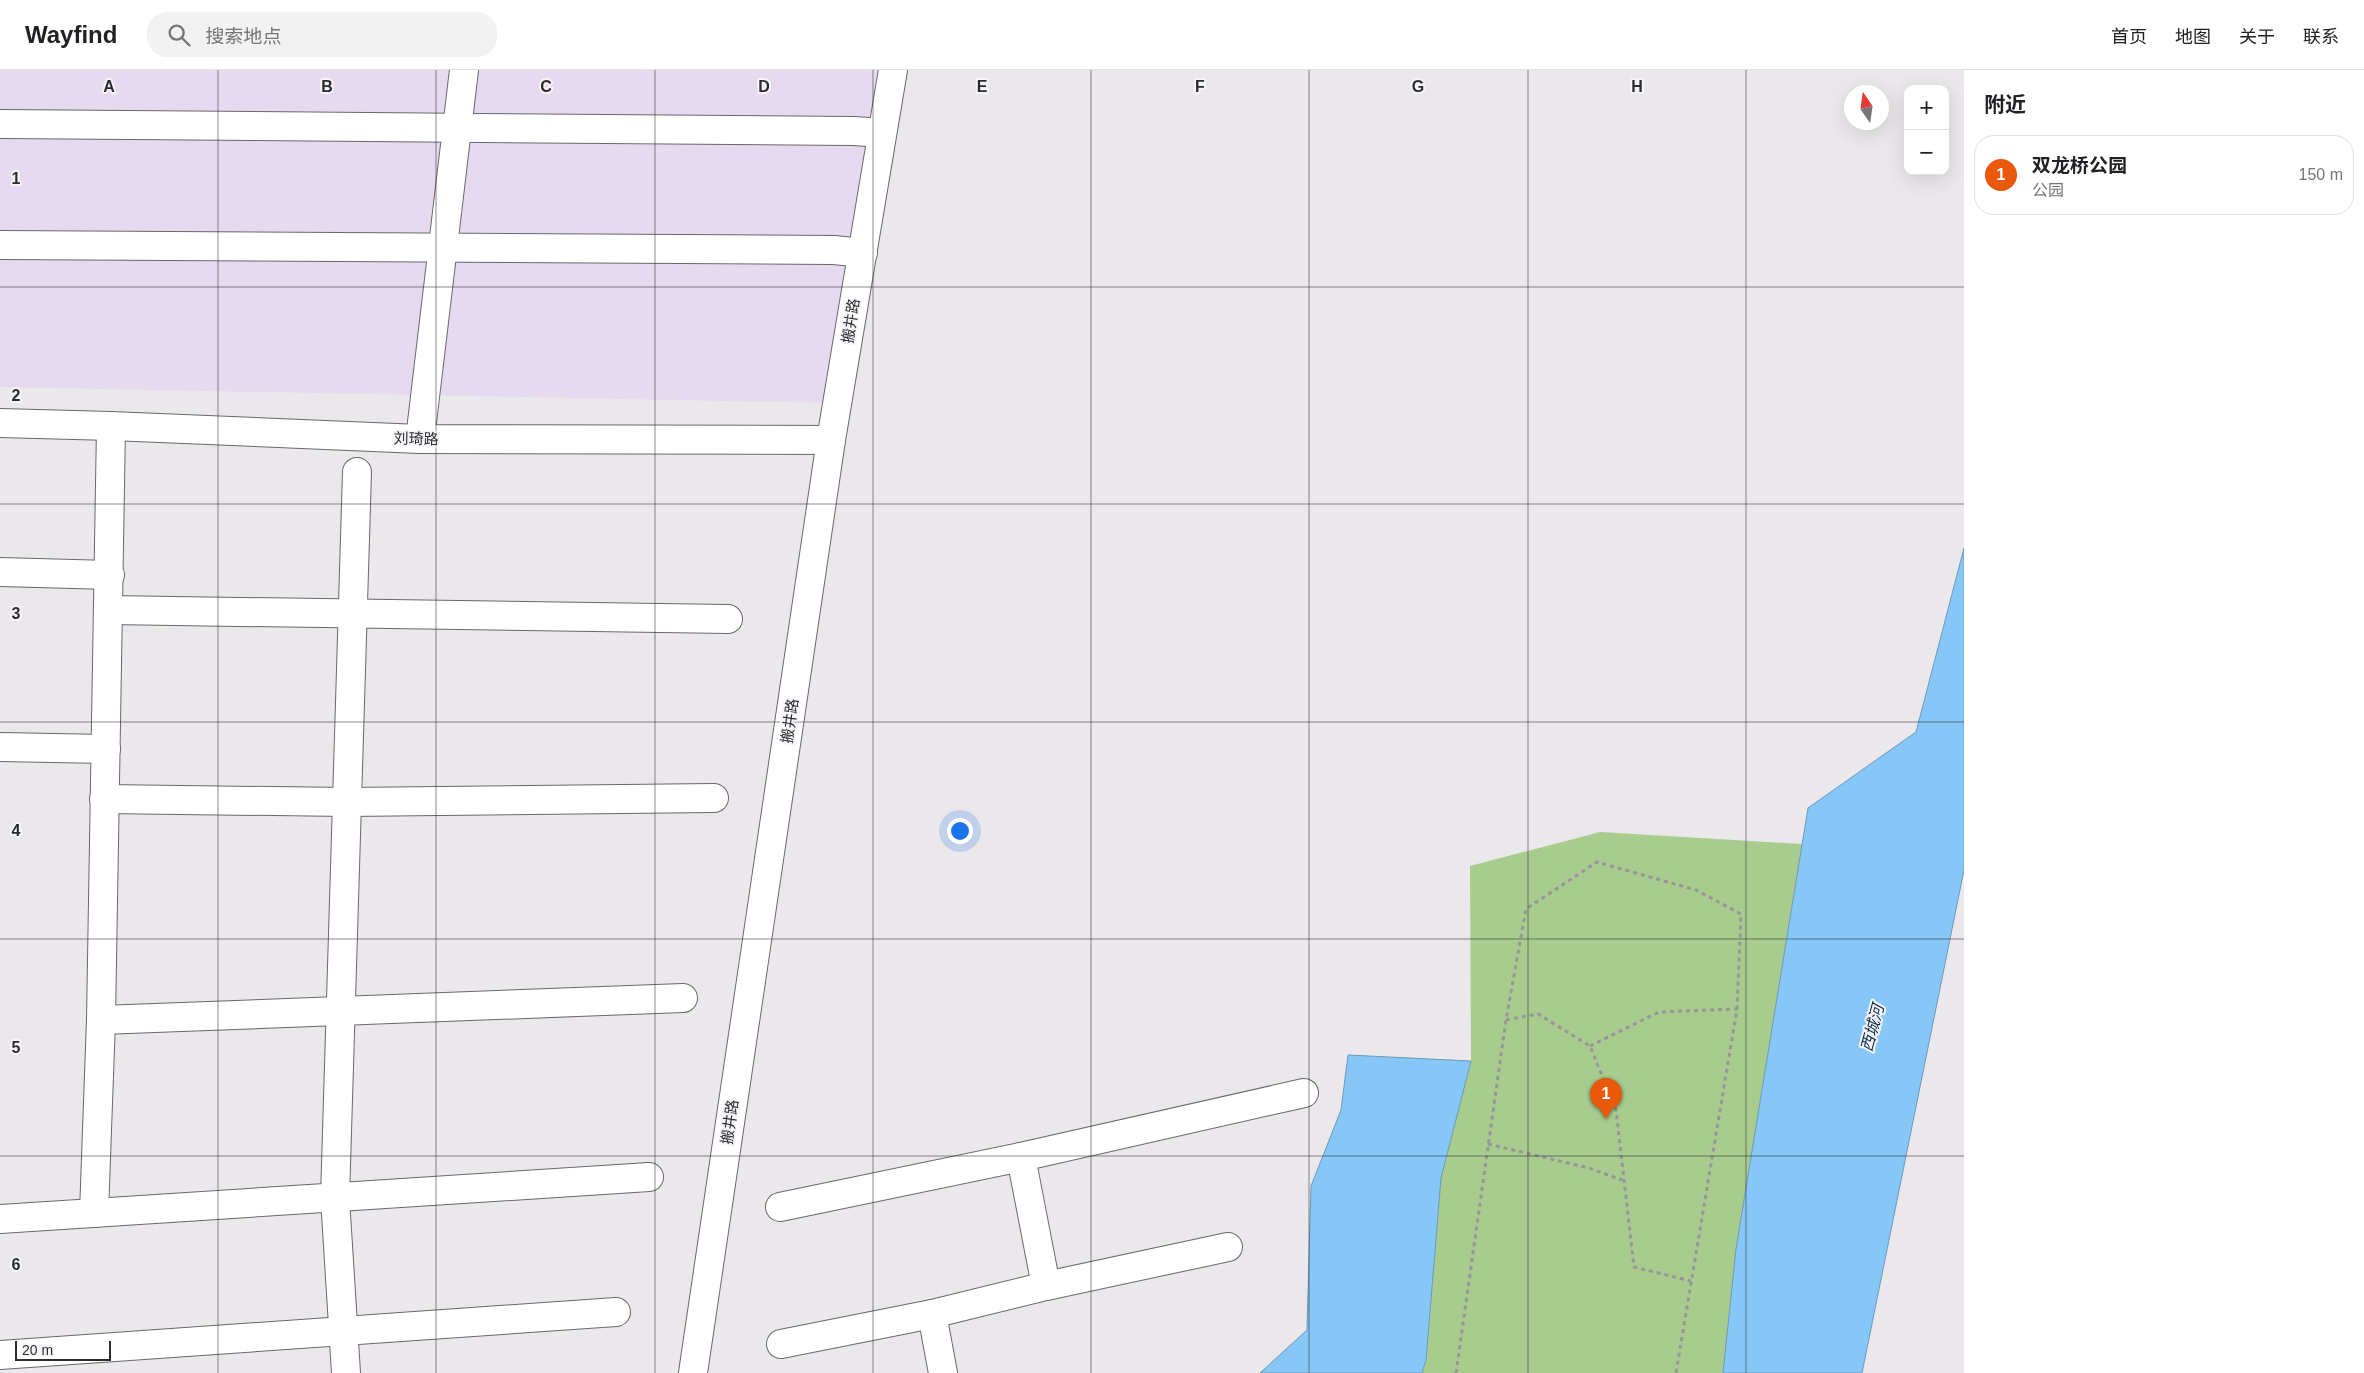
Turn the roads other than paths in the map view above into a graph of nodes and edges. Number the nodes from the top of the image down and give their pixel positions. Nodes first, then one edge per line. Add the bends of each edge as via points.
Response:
1 (464, 70) edge
2 (893, 70) edge
3 (0, 124) edge
4 (457, 128) junction
5 (882, 133) junction
6 (0, 245) edge
7 (443, 247) junction
8 (862, 253) junction
9 (0, 424) edge
10 (111, 426) junction
11 (420, 439) junction
12 (831, 440) junction
13 (356, 472) dead end
14 (0, 572) edge
15 (110, 574) junction
16 (109, 610) junction
17 (352, 614) junction
18 (728, 619) dead end
19 (0, 748) edge
20 (106, 749) junction
21 (714, 798) dead end
22 (104, 799) junction
23 (347, 802) junction
24 (683, 998) dead end
25 (341, 1011) junction
26 (101, 1020) junction
27 (1304, 1093) dead end
28 (1021, 1157) junction
29 (649, 1177) dead end
30 (335, 1198) junction
31 (780, 1208) dead end
32 (94, 1213) junction
33 (0, 1219) edge
34 (1228, 1247) dead end
35 (1046, 1286) junction
36 (616, 1312) dead end
37 (932, 1314) junction
38 (343, 1331) junction
39 (781, 1344) dead end
40 (0, 1354) edge
41 (346, 1373) edge
42 (693, 1373) edge
43 (943, 1373) edge

1 - 4 street
2 - 5 street, 搬井路
3 - 4 street
4 - 5 street
4 - 7 street
5 - 8 street, 搬井路
6 - 7 street
7 - 8 street via 834,250
7 - 11 street
8 - 12 street, 搬井路
9 - 10 street, 刘琦路
10 - 11 street, 刘琦路
10 - 15 street
11 - 12 street, 刘琦路
12 - 42 street, 搬井路
13 - 17 street
14 - 15 street
15 - 16 street
16 - 17 street
16 - 20 street
17 - 18 street
17 - 23 street
19 - 20 street
20 - 22 street
21 - 23 street
22 - 23 street
22 - 26 street
23 - 25 street
24 - 25 street
25 - 26 street
25 - 30 street
26 - 32 street
27 - 28 street
28 - 31 street
28 - 35 street
29 - 30 street
30 - 32 street
30 - 38 street
32 - 33 street
34 - 35 street
35 - 37 street
36 - 38 street
37 - 39 street
37 - 43 street
38 - 40 street
38 - 41 street

